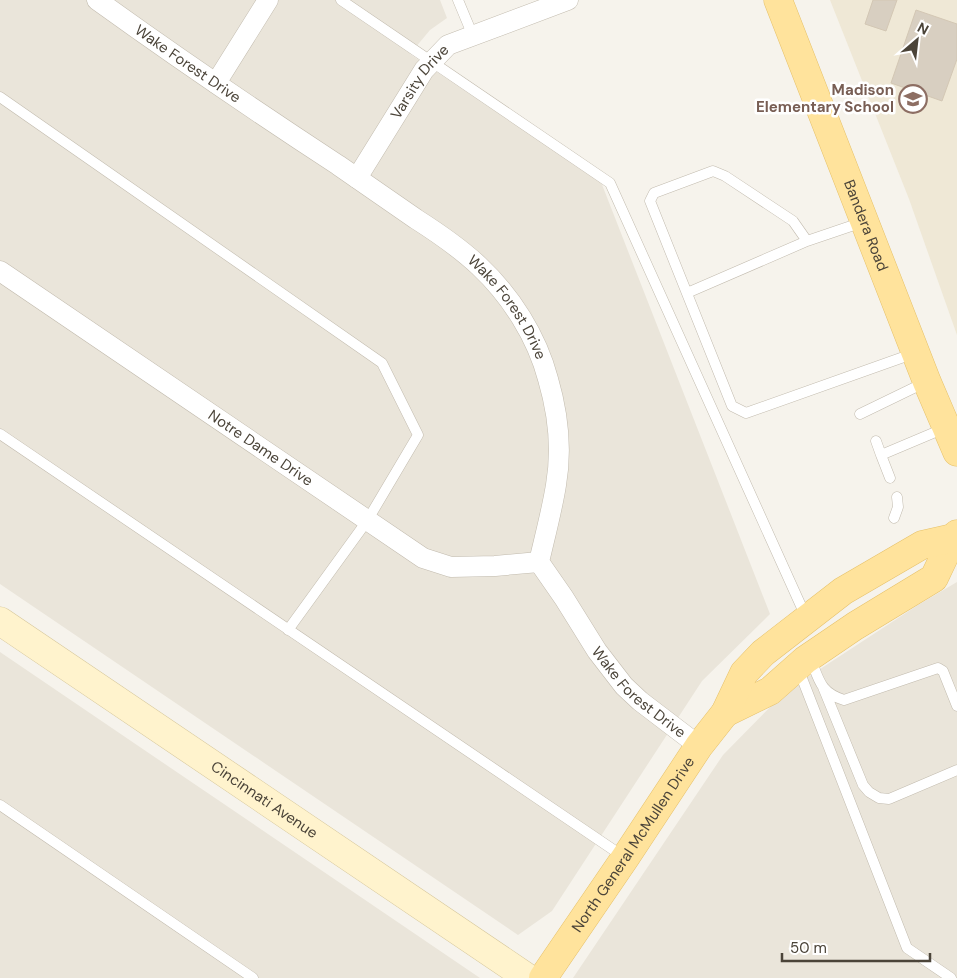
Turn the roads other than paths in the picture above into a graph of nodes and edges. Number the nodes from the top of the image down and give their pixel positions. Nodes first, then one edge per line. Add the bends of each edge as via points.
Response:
1 (97, 0) edge
2 (268, 0) edge
3 (341, 0) edge
4 (458, 0) edge
5 (568, 0) edge
6 (778, 0) edge
7 (472, 36) junction
8 (432, 62) junction
9 (216, 83) junction
10 (0, 97) edge
11 (357, 178) junction
12 (864, 222) junction
13 (807, 241) junction
14 (0, 271) edge
15 (687, 293) junction
16 (916, 353) junction
17 (927, 382) junction
18 (860, 414) dead end
19 (946, 428) junction
20 (0, 434) edge
21 (876, 442) dead end
22 (957, 452) edge
23 (881, 455) junction
24 (890, 478) dead end
25 (897, 497) dead end
26 (894, 518) dead end
27 (367, 521) junction
28 (955, 536) edge
29 (539, 562) junction
30 (806, 618) junction
31 (0, 621) edge
32 (288, 630) junction
33 (804, 661) junction
34 (822, 687) junction
35 (957, 706) edge
36 (725, 713) junction
37 (698, 746) junction
38 (957, 770) edge
39 (0, 805) edge
40 (625, 858) junction
41 (253, 978) edge
42 (528, 978) edge
43 (543, 978) edge
44 (951, 978) edge

1 - 9 street, Wake Forest Drive
2 - 9 street
3 - 8 lane
4 - 7 lane
5 - 7 street, Varsity Drive
6 - 12 main road, Bandera Road
7 - 8 street, Varsity Drive via 448,45
8 - 11 street, Varsity Drive
8 - 30 lane via 610,183
9 - 11 street, Wake Forest Drive
10 - 27 lane via 382,363 418,435
11 - 29 street, Wake Forest Drive via 479,266 514,306 528,328 548,378 558,430 556,483
12 - 13 lane
12 - 16 main road, Bandera Road
13 - 15 lane
13 - 15 lane via 793,221 713,171 654,193 650,201
14 - 27 street, Notre Dame Drive
15 - 16 lane via 732,406 746,413
16 - 17 main road, Bandera Road
17 - 18 lane
17 - 19 main road, Bandera Road
19 - 22 main road, Bandera Road
19 - 23 lane
20 - 32 lane
21 - 23 lane
23 - 24 lane
25 - 26 lane
27 - 29 street, Notre Dame Drive via 423,558 451,567
27 - 32 lane
28 - 30 main road, North General McMullen Drive via 922,545 843,591
28 - 33 main road, North General McMullen Drive via 934,578
29 - 37 street, Wake Forest Drive via 624,686
30 - 36 main road, North General McMullen Drive via 744,672
31 - 42 street, Cincinnati Avenue
32 - 40 lane
33 - 34 lane
33 - 36 main road, North General McMullen Drive via 770,691
33 - 44 lane via 907,948
34 - 35 lane via 844,700 938,668 943,671
34 - 38 lane via 853,763 869,792 888,799
36 - 37 main road, North General McMullen Drive
37 - 40 main road, North General McMullen Drive
39 - 41 lane
40 - 43 main road, North General McMullen Drive

